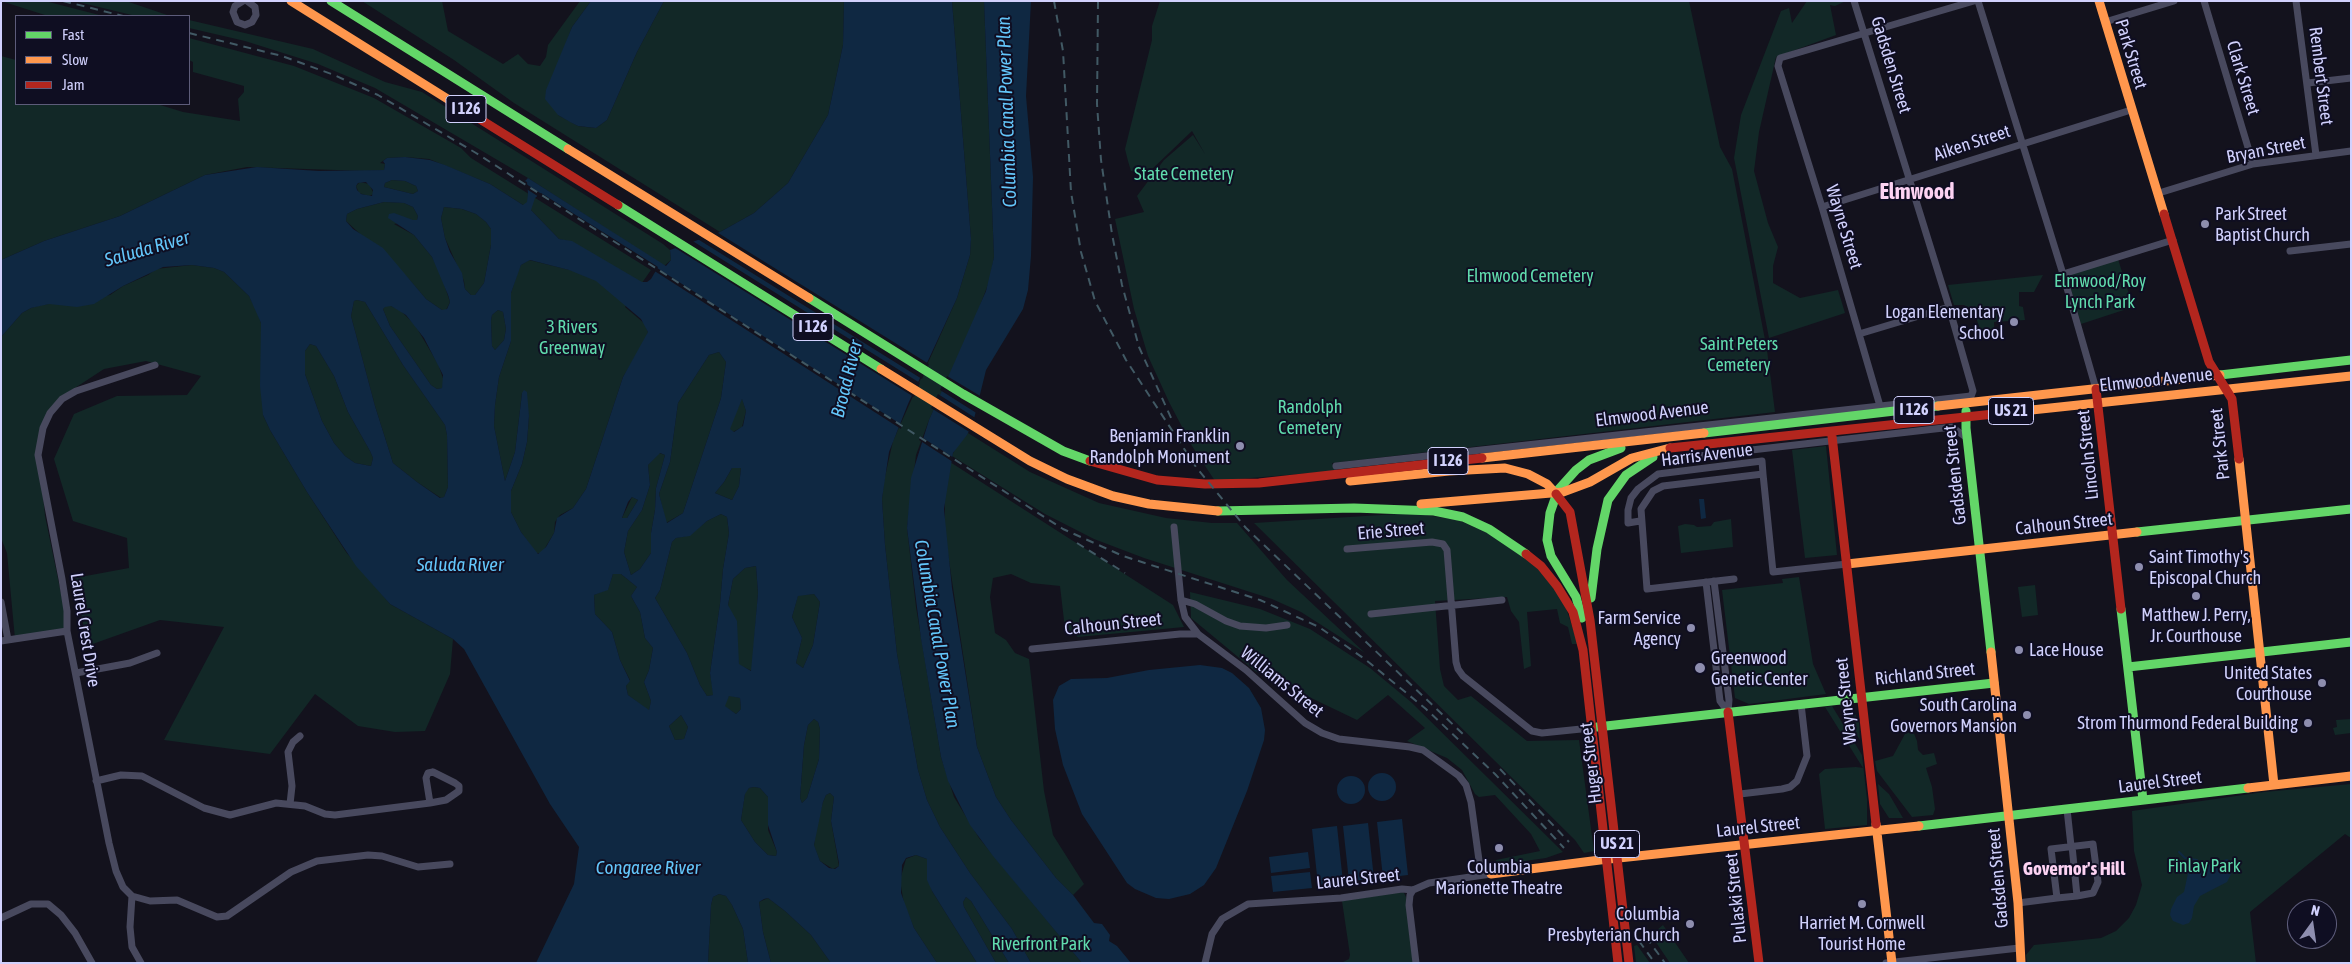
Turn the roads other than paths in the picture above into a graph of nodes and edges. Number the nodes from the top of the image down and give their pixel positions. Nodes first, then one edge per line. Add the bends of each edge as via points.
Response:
1 (290, 1) edge
2 (331, 1) edge
3 (1854, 1) edge
4 (1974, 1) edge
5 (1978, 1) edge
6 (2099, 1) edge
7 (2174, 1) edge
8 (2204, 1) edge
9 (2296, 1) edge
10 (2105, 22) junction
11 (1864, 33) junction
12 (2351, 78) edge
13 (2308, 84) junction
14 (2131, 110) junction
15 (2023, 143) junction
16 (2351, 151) edge
17 (2316, 155) junction
18 (2253, 164) junction
19 (1908, 179) junction
20 (2159, 193) junction
21 (1822, 207) junction
22 (2173, 240) junction
23 (2351, 244) edge
24 (2290, 251) dead end
25 (2063, 274) junction
26 (1949, 307) junction
27 (1859, 334) junction
28 (2351, 360) edge
29 (155, 365) dead end
30 (2216, 376) junction
31 (2351, 376) edge
32 (2227, 388) junction
33 (2096, 389) junction
34 (1970, 400) junction
35 (2098, 402) junction
36 (1880, 406) junction
37 (991, 413) junction
38 (1964, 416) junction
39 (1832, 438) junction
40 (1967, 438) junction
41 (1661, 439) junction
42 (1681, 448) junction
43 (1673, 459) dead end
44 (1336, 466) dead end
45 (1763, 474) junction
46 (1354, 508) junction
47 (2351, 509) edge
48 (2244, 520) junction
49 (1640, 521) junction
50 (1174, 527) dead end
51 (2113, 534) junction
52 (1347, 549) dead end
53 (1979, 549) junction
54 (1847, 564) junction
55 (1734, 579) dead end
56 (1714, 581) junction
57 (1706, 582) junction
58 (1181, 600) junction
59 (1502, 600) dead end
60 (1, 602) edge
61 (1451, 605) junction
62 (1371, 614) dead end
63 (1590, 620) junction
64 (1287, 625) dead end
65 (67, 631) junction
66 (1198, 634) junction
67 (4, 641) edge
68 (2351, 642) edge
69 (1032, 649) dead end
70 (1583, 650) junction
71 (157, 653) dead end
72 (2258, 653) junction
73 (2128, 667) junction
74 (76, 673) junction
75 (1994, 683) junction
76 (1862, 697) junction
77 (1801, 704) junction
78 (1728, 712) junction
79 (1603, 726) junction
80 (1591, 728) junction
81 (300, 736) dead end
82 (2351, 776) edge
83 (96, 781) junction
84 (2274, 785) junction
85 (1740, 794) junction
86 (2143, 800) junction
87 (290, 804) junction
88 (430, 804) junction
89 (2068, 809) junction
90 (2008, 816) junction
91 (1877, 830) junction
92 (1746, 846) junction
93 (2071, 846) junction
94 (1618, 858) junction
95 (1607, 859) junction
96 (450, 864) dead end
97 (1491, 874) joint
98 (1481, 875) junction
99 (1413, 890) junction
100 (132, 896) junction
101 (2078, 896) junction
102 (2057, 898) junction
103 (2018, 903) junction
104 (1, 918) edge
105 (2019, 948) junction
106 (87, 959) edge
107 (1207, 961) edge
108 (1892, 962) edge
109 (92, 963) edge
110 (141, 963) edge
111 (1416, 963) edge
112 (1618, 963) edge
113 (1629, 963) edge
114 (1759, 963) edge
115 (1886, 963) edge
116 (2021, 963) edge

1 - 46 main road, I 126 via 1040,467 1092,489 1148,504 1205,510
2 - 37 main road, I 126
3 - 11 street, Gadsden Street
4 - 11 street
5 - 15 street, Lincoln Street
6 - 10 main road, Park Street
7 - 10 street
8 - 18 street, Clark Street
9 - 13 street, Rembert Street
10 - 14 main road, Park Street
11 - 19 street, Gadsden Street
11 - 21 street, Wayne Street via 1780,58 1778,66
12 - 13 street
13 - 17 street, Rembert Street
14 - 15 street, Aiken Street
14 - 20 main road, Park Street
15 - 19 street, Aiken Street
15 - 25 street, Lincoln Street
16 - 17 street, Bryan Street
17 - 18 street, Bryan Street
18 - 20 street, Bryan Street
19 - 21 street, Aiken Street
19 - 26 street, Gadsden Street
20 - 22 main road, Park Street
21 - 27 street, Wayne Street
22 - 25 street
22 - 30 main road, Park Street
23 - 24 street
25 - 33 street, Lincoln Street
26 - 27 street
26 - 34 street, Gadsden Street via 1973,391
27 - 36 street, Wayne Street
28 - 30 main road, Elmwood Avenue / US 21
29 - 65 street, Laurel Crest Drive via 71,393 54,407 43,428 38,444 38,466 62,579
30 - 32 main road, Park Street
30 - 33 main road, Elmwood Avenue / US 21
31 - 32 main road, Elmwood Avenue / US 21
32 - 35 main road, Elmwood Avenue / US 21
32 - 48 main road, Park Street via 2232,399
33 - 34 main road, Elmwood Avenue / US 21
33 - 35 main road, Lincoln Street
34 - 36 street, Elmwood Avenue
34 - 38 main road, Gadsden Street
34 - 41 main road, I 126 via 1860,417
35 - 38 main road, Elmwood Avenue / US 21
35 - 51 main road, Lincoln Street
36 - 44 street, Elmwood Avenue
37 - 41 main road, I 126 via 1090,462 1139,477 1187,484 1236,485
37 - 63 main road via 1046,451 1083,468 1128,482 1197,492 1242,492 1495,468 1528,474 1554,490 1570,512
38 - 40 main road, Gadsden Street
38 - 42 main road, I 126
39 - 40 street via 1952,427
39 - 43 street
39 - 54 main road, Wayne Street
40 - 53 main road, Gadsden Street
41 - 70 main road, US 21 via 1612,450 1589,460 1558,490 1547,532 1554,562 1579,604 1583,620
42 - 46 main road, I 126 via 1632,458 1576,488 1534,496
42 - 63 main road, US 21 via 1654,457 1633,469 1608,500 1597,549
45 - 49 street via 1663,486 1653,491 1644,502
45 - 49 street, Harris Avenue via 1762,461 1658,474 1631,498 1628,522
45 - 54 street, Calhoun Street via 1773,572
46 - 70 main road via 1449,514 1507,539 1541,566 1557,586 1573,612
47 - 48 main road, Calhoun Street
48 - 51 main road, Calhoun Street
48 - 72 main road, Park Street
49 - 57 street via 1648,589
50 - 58 street, Williams Street
51 - 53 main road, Calhoun Street
51 - 73 main road, Lincoln Street
52 - 61 street, Erie Street via 1443,544 1447,550
53 - 54 main road, Calhoun Street
53 - 75 main road, Gadsden Street
54 - 76 main road, Wayne Street
55 - 56 street
56 - 57 street
56 - 78 street, Pulaski Street
57 - 78 street, Pulaski Street via 1720,701
58 - 64 street, Calhoun Street via 1240,626 1266,628
58 - 66 street, Williams Street via 1185,617
59 - 61 street
60 - 67 street
61 - 62 street
61 - 80 street, Richland Street via 1458,669 1463,676 1532,731 1542,733
63 - 79 main road, Huger Street / US 21
65 - 67 street
65 - 74 street, Laurel Crest Drive
66 - 69 street, Calhoun Street
66 - 98 street, Williams Street via 1322,733 1339,739 1423,750 1458,776 1466,785 1471,802
68 - 72 main road
70 - 80 main road, Huger Street / US 21
71 - 74 street
72 - 73 main road
72 - 84 main road, Park Street
73 - 86 main road, Lincoln Street
74 - 83 street, Laurel Crest Drive
75 - 76 main road, Richland Street
75 - 90 main road, Gadsden Street
76 - 77 main road, Richland Street
76 - 91 main road, Wayne Street
77 - 78 main road, Richland Street
77 - 85 street via 1807,756 1797,781 1790,787
78 - 79 main road, Richland Street
78 - 85 main road, Pulaski Street
79 - 80 main road, Richland Street
79 - 94 main road, Huger Street / US 21
80 - 95 main road, Huger Street / US 21
81 - 87 street via 288,752 292,786
82 - 84 main road, Laurel Street
83 - 87 street via 121,775 142,776 204,808 224,814 271,804
83 - 100 street, Laurel Crest Drive via 116,871 123,887
84 - 86 main road, Laurel Street
85 - 92 main road, Pulaski Street
86 - 89 main road, Laurel Street
87 - 88 street via 340,815
88 - 88 street via 450,798 459,791 459,786 433,772 428,773 426,784
89 - 90 main road, Laurel Street
89 - 93 street
90 - 91 main road, Laurel Street
90 - 103 main road, Gadsden Street
91 - 92 main road, Laurel Street
91 - 108 main road, Wayne Street
92 - 94 main road, Laurel Street
92 - 114 main road, Pulaski Street
93 - 101 street
93 - 101 street via 2093,844 2098,877 2093,893
93 - 102 street via 2051,849
94 - 95 main road, Laurel Street
94 - 113 main road, Huger Street / US 21
95 - 97 main road, Laurel Street
95 - 112 main road, Huger Street / US 21
96 - 100 street via 418,867 368,855 317,861 291,872 227,916 217,918 177,900 150,902
97 - 98 street, Laurel Street
98 - 99 street, Laurel Street via 1429,883
99 - 107 street, Laurel Street via 1248,904 1222,919 1212,934
99 - 111 street via 1409,905
100 - 110 street via 132,947
101 - 102 street
102 - 103 street
103 - 105 main road, Gadsden Street
104 - 106 street via 31,904 48,904 75,933
105 - 108 street
105 - 116 main road, Gadsden Street
106 - 109 street
108 - 115 street

